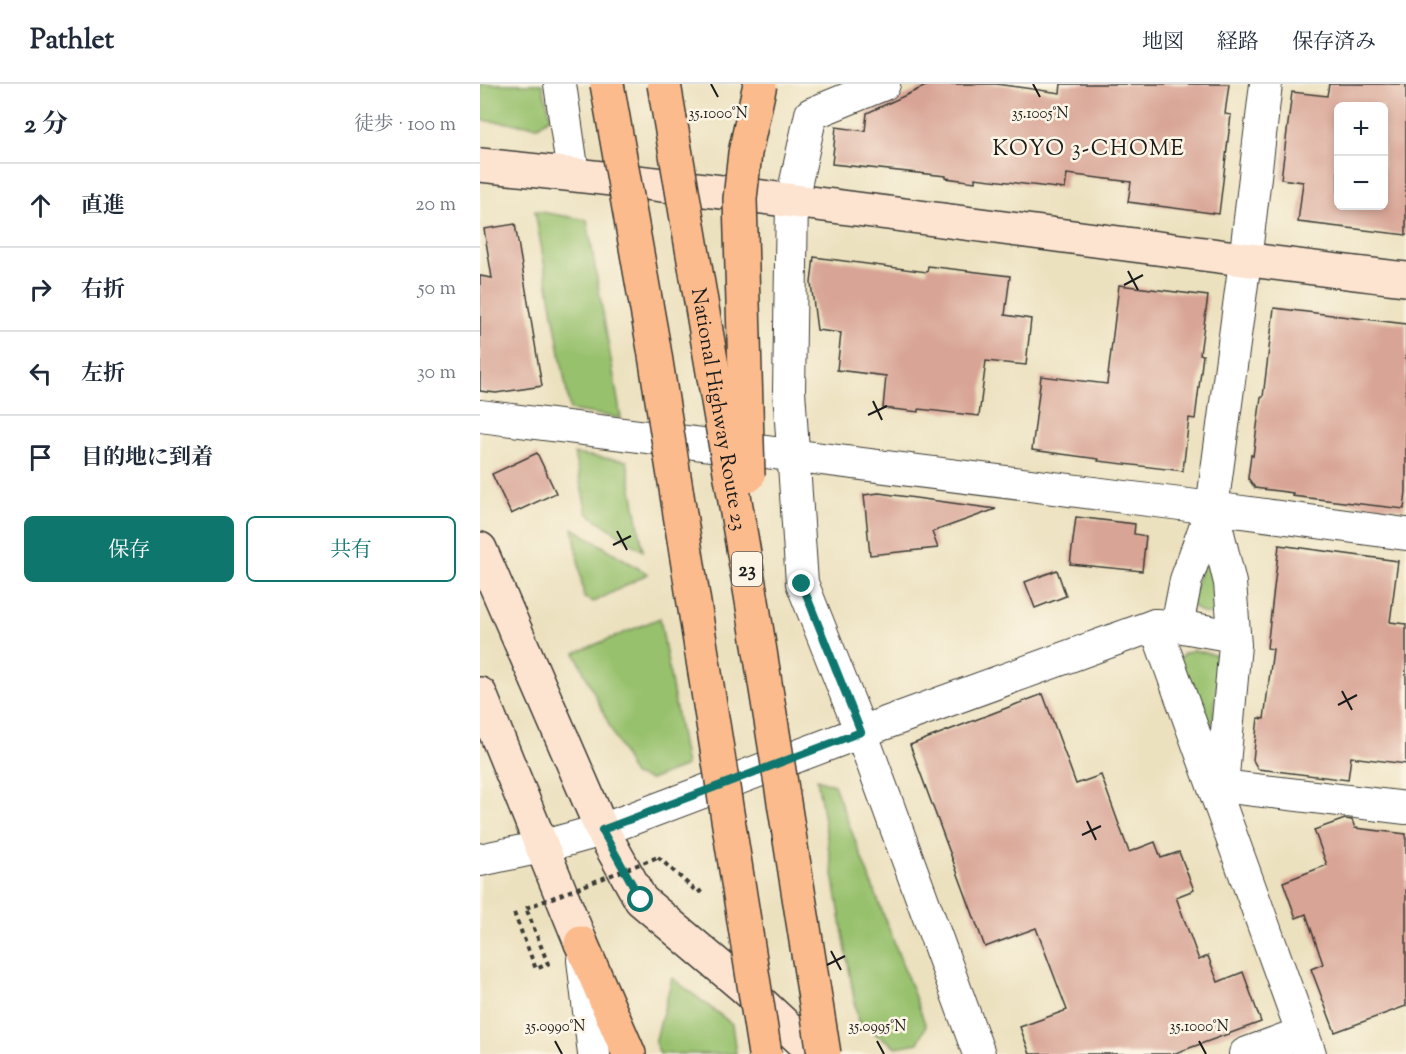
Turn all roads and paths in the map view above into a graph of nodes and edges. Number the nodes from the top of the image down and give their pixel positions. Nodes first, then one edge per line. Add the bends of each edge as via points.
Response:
1 (560, 84) edge
2 (607, 84) edge
3 (664, 84) edge
4 (760, 84) edge
5 (884, 84) edge
6 (1266, 84) edge
7 (480, 165) edge
8 (573, 174) junction
9 (792, 200) junction
10 (1245, 261) junction
11 (1406, 279) edge
12 (480, 416) edge
13 (794, 455) junction
14 (1212, 508) junction
15 (1406, 534) edge
16 (480, 549) edge
17 (752, 601) junction
18 (1166, 626) junction
19 (1234, 636) junction
20 (480, 694) edge
21 (861, 732) junction
22 (1217, 785) junction
23 (1406, 808) edge
24 (602, 830) junction
25 (541, 847) junction
26 (480, 860) edge
27 (702, 878) dead end
28 (514, 913) dead end
29 (581, 943) junction
30 (1306, 1044) edge
31 (594, 1054) edge
32 (629, 1054) edge
33 (765, 1054) edge
34 (816, 1054) edge
35 (824, 1054) edge
36 (979, 1054) edge
37 (1245, 1054) edge

1 - 8 street
2 - 33 highway, bridge via 654,349
3 - 17 highway, National Highway Route 23 / 23, bridge
4 - 17 highway, 23, bridge via 740,199
5 - 9 street via 811,114
6 - 10 street
7 - 8 street
8 - 9 street
9 - 10 street
9 - 13 street via 789,390
10 - 11 street
10 - 14 street
12 - 13 street
13 - 14 street
13 - 21 street via 802,584
14 - 15 street
14 - 18 street
14 - 19 street via 1230,583
16 - 24 street
17 - 35 highway, National Highway Route 23 / 23, bridge
18 - 19 street
18 - 21 street
18 - 22 street
19 - 22 street
20 - 25 street
21 - 24 street
21 - 36 street
22 - 23 street
22 - 30 street
24 - 25 street
24 - 34 street via 641,900
25 - 26 street
25 - 29 street
27 - 28 path, bridge via 705,888 698,893 658,857 526,908 548,964 536,969
29 - 31 street
29 - 32 highway
30 - 37 street

